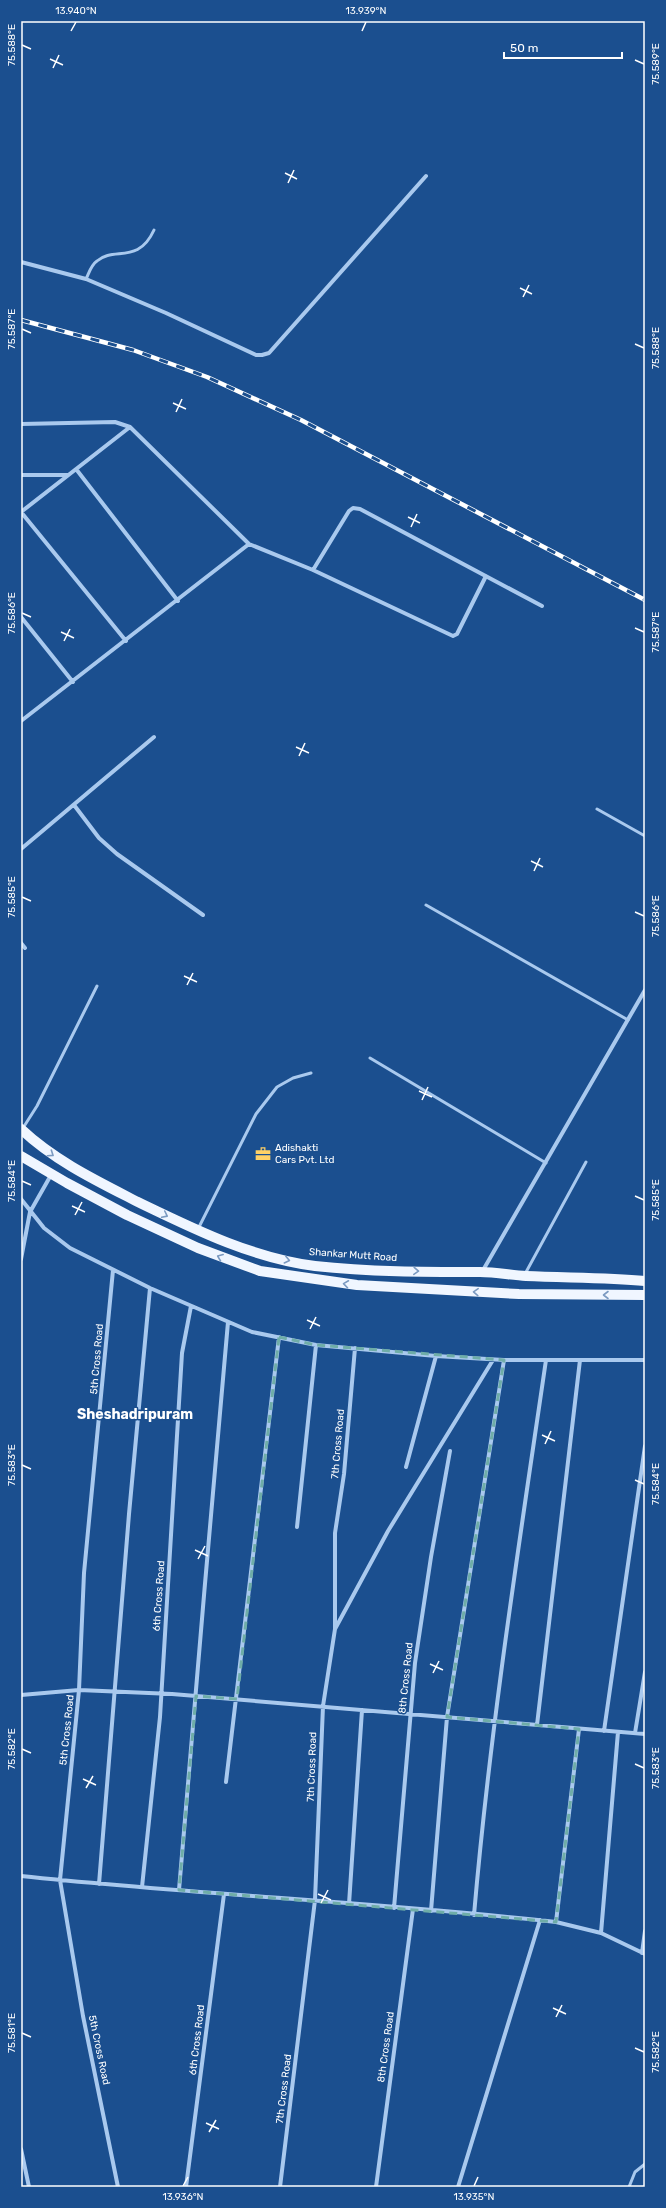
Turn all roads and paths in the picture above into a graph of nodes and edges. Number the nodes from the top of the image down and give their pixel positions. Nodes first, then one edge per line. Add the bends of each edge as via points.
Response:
1 (426, 176) dead end
2 (154, 230) dead end
3 (21, 262) edge
4 (86, 279) junction
5 (21, 424) edge
6 (130, 427) junction
7 (76, 469) junction
8 (21, 475) edge
9 (68, 475) junction
10 (21, 512) edge
11 (249, 544) junction
12 (313, 570) junction
13 (486, 576) junction
14 (178, 601) junction
15 (542, 606) dead end
16 (21, 618) edge
17 (126, 641) junction
18 (73, 682) junction
19 (21, 720) edge
20 (154, 737) dead end
21 (74, 805) junction
22 (597, 809) dead end
23 (645, 836) edge
24 (21, 849) edge
25 (426, 905) dead end
26 (203, 915) dead end
27 (21, 943) edge
28 (25, 948) dead end
29 (97, 986) dead end
30 (645, 990) edge
31 (628, 1020) junction
32 (370, 1058) dead end
33 (311, 1073) dead end
34 (21, 1129) edge
35 (21, 1156) edge
36 (586, 1162) dead end
37 (546, 1163) junction
38 (51, 1175) junction
39 (21, 1199) edge
40 (30, 1212) junction
41 (198, 1231) junction
42 (264, 1254) junction
43 (21, 1259) edge
44 (113, 1270) junction
45 (260, 1271) junction
46 (482, 1272) junction
47 (524, 1276) junction
48 (645, 1280) edge
49 (150, 1288) junction
50 (645, 1295) edge
51 (191, 1306) junction
52 (228, 1322) junction
53 (279, 1337) junction
54 (316, 1345) junction
55 (355, 1348) junction
56 (436, 1356) junction
57 (493, 1360) junction
58 (504, 1360) junction
59 (546, 1360) junction
60 (580, 1360) junction
61 (645, 1360) edge
62 (645, 1446) edge
63 (450, 1451) dead end
64 (406, 1467) dead end
65 (297, 1527) dead end
66 (335, 1629) junction
67 (645, 1672) edge
68 (79, 1690) junction
69 (116, 1691) junction
70 (161, 1693) junction
71 (21, 1695) edge
72 (196, 1696) junction
73 (236, 1700) junction
74 (322, 1706) junction
75 (362, 1710) junction
76 (411, 1714) junction
77 (448, 1717) junction
78 (494, 1721) junction
79 (537, 1725) junction
80 (579, 1729) junction
81 (604, 1731) junction
82 (618, 1732) junction
83 (635, 1734) junction
84 (645, 1734) edge
85 (226, 1782) dead end
86 (21, 1876) edge
87 (60, 1880) junction
88 (99, 1884) junction
89 (142, 1887) junction
90 (179, 1890) junction
91 (224, 1894) junction
92 (315, 1900) junction
93 (350, 1904) junction
94 (394, 1908) junction
95 (412, 1909) junction
96 (431, 1910) junction
97 (474, 1914) junction
98 (540, 1920) junction
99 (556, 1922) junction
100 (645, 1931) edge
101 (601, 1933) junction
102 (644, 1953) edge
103 (21, 2149) edge
104 (645, 2164) edge
105 (29, 2187) edge
106 (118, 2187) edge
107 (186, 2187) edge
108 (280, 2187) edge
109 (376, 2187) edge
110 (458, 2187) edge
111 (629, 2187) edge

1 - 4 street via 270,352 262,355 256,355
2 - 4 lane via 150,240 132,252 106,256 98,260
3 - 4 street
5 - 6 street via 115,422
6 - 7 street
6 - 11 street
7 - 9 street
7 - 14 street
8 - 9 street
9 - 10 street
10 - 17 street
11 - 12 street
11 - 14 street
12 - 13 street via 353,508 360,509
12 - 13 street via 455,636
13 - 15 street
14 - 17 street
16 - 18 street
17 - 18 street
18 - 19 street
20 - 21 street
21 - 24 street
21 - 26 street via 99,838 117,854
22 - 23 lane
25 - 31 lane
27 - 28 street
29 - 34 lane via 37,1106
30 - 31 street
31 - 37 street
32 - 37 lane
33 - 41 lane via 293,1078 277,1088 256,1114
34 -> 41 main road, Shankar Mutt Road via 66,1164
35 - 38 main road
36 - 47 lane
37 - 46 street
38 - 40 street
45 -> 38 main road via 198,1248 127,1215
39 - 40 street
40 - 43 street
40 - 44 street via 44,1228 70,1248
41 - 42 main road, Shankar Mutt Road
42 - 45 main road
42 -> 46 main road, Shankar Mutt Road via 314,1266 439,1273
44 - 49 street
44 - 68 street, 5th Cross Road via 84,1573
50 -> 45 main road via 519,1294 357,1285
46 - 47 main road, Shankar Mutt Road
47 - 48 main road, Shankar Mutt Road
49 - 51 street
49 - 69 street
51 - 52 street
51 - 70 street, 6th Cross Road via 182,1353
52 - 53 street via 252,1332
52 - 72 street via 210,1508
53 - 54 street
53 - 73 street
54 - 55 street
54 - 65 street
55 - 56 street
55 - 66 street, 7th Cross Road via 344,1474 335,1534
56 - 57 street
56 - 64 street
57 - 58 street
57 - 66 street via 388,1531
58 - 59 street
58 - 77 street
59 - 60 street
59 - 78 street
60 - 61 street
60 - 79 street
62 - 81 street
63 - 76 street, 8th Cross Road via 416,1655
66 - 74 street, 7th Cross Road
67 - 83 street
68 - 69 street
68 - 71 street
68 - 87 street, 5th Cross Road
69 - 70 street
69 - 88 street
70 - 72 street
70 - 89 street, 6th Cross Road
72 - 73 street
72 - 90 street
73 - 74 street
73 - 85 street
74 - 75 street
74 - 92 street, 7th Cross Road
75 - 76 street
75 - 93 street
76 - 77 street
76 - 94 street, 8th Cross Road
77 - 78 street
77 - 96 street
78 - 79 street
78 - 97 street
79 - 80 street
80 - 81 street
80 - 99 street
81 - 82 street
82 - 83 street
82 - 101 street
83 - 84 street
86 - 87 street
87 - 88 street
87 - 106 street, 5th Cross Road via 83,2016
88 - 89 street
89 - 90 street
90 - 91 street
91 - 92 street
91 - 107 street, 6th Cross Road
92 - 93 street
92 - 108 street, 7th Cross Road
93 - 94 street
94 - 95 street
95 - 96 street
95 - 109 street, 8th Cross Road
96 - 97 street
97 - 98 street
98 - 99 street
98 - 110 street
99 - 101 street
100 - 102 street
101 - 102 street
103 - 105 street
104 - 111 lane via 635,2172

